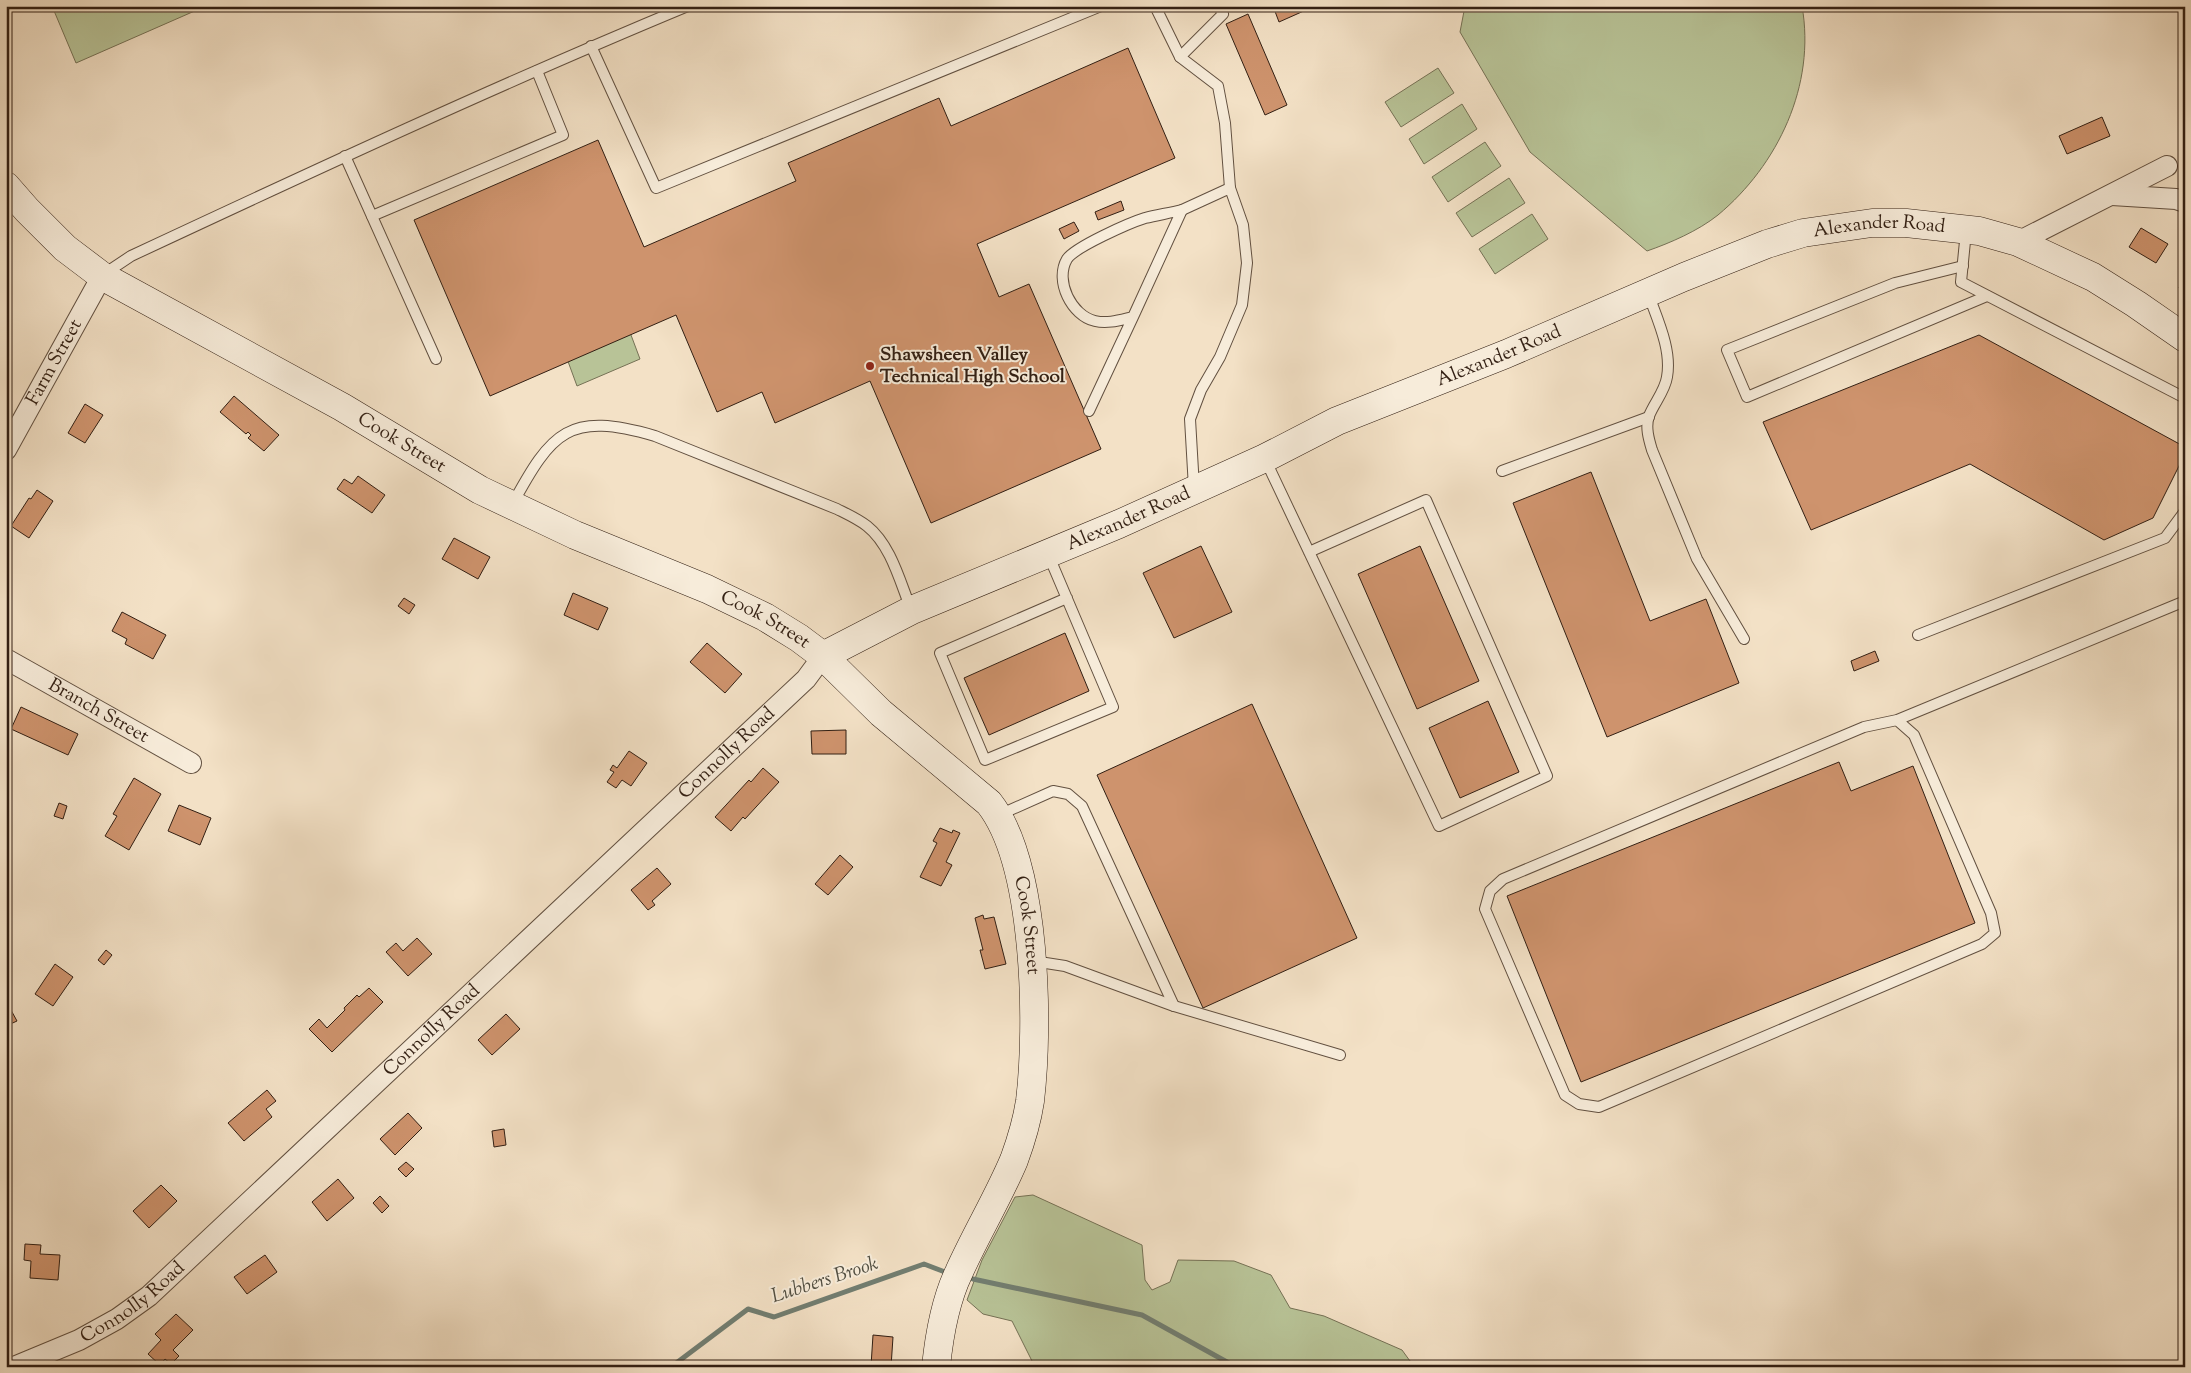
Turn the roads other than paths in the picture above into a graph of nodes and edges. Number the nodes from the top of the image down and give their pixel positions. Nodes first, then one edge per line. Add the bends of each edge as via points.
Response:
1 (688, 6) edge
2 (1101, 6) edge
3 (1155, 6) edge
4 (1220, 6) edge
5 (591, 46) junction
6 (1180, 57) junction
7 (537, 71) junction
8 (345, 156) junction
9 (2167, 166) dead end
10 (6, 186) edge
11 (1230, 188) junction
12 (2110, 195) junction
13 (2185, 202) edge
14 (1182, 210) junction
15 (372, 216) junction
16 (1966, 230) junction
17 (2018, 242) junction
18 (1962, 266) junction
19 (102, 276) junction
20 (1648, 292) junction
21 (1987, 296) junction
22 (1133, 316) junction
23 (2185, 338) edge
24 (436, 359) dead end
25 (2185, 398) edge
26 (1089, 411) dead end
27 (1649, 417) junction
28 (6, 450) edge
29 (1265, 458) junction
30 (1502, 471) dead end
31 (1194, 490) junction
32 (512, 506) junction
33 (2185, 511) edge
34 (1309, 552) junction
35 (1047, 553) junction
36 (1067, 598) junction
37 (2185, 601) edge
38 (912, 610) junction
39 (1918, 635) dead end
40 (1744, 639) dead end
41 (823, 656) junction
42 (6, 659) edge
43 (1897, 720) junction
44 (190, 763) dead end
45 (999, 815) junction
46 (1032, 961) junction
47 (1174, 1006) junction
48 (1340, 1055) dead end
49 (14, 1367) edge
50 (936, 1367) edge

1 - 5 lane
2 - 5 lane via 656,188
3 - 6 lane
4 - 6 lane via 1223,14
5 - 7 lane
6 - 11 lane via 1218,86 1225,122
7 - 8 lane
7 - 15 lane via 563,135
8 - 15 lane
8 - 19 lane via 130,256
9 - 12 street
10 - 19 street, Cook Street via 65,248
11 - 14 lane
11 - 31 lane via 1243,225 1247,263 1242,305 1190,419
12 - 13 street
12 - 17 street
14 - 22 lane
14 - 22 lane via 1143,218 1077,249 1066,260 1063,285 1070,302 1082,315 1095,321 1113,322
15 - 24 lane
16 - 17 street, Alexander Road
16 - 18 lane
16 - 20 street, Alexander Road via 1906,222 1863,224 1803,233 1767,244
17 - 23 street, Alexander Road via 2093,277
18 - 21 lane via 1961,282
18 - 21 lane via 1895,283 1726,350 1747,397
19 - 28 street, Farm Street
19 - 32 street, Cook Street via 342,406 431,462
20 - 27 lane via 1668,359 1667,377
20 - 29 street, Alexander Road via 1337,421
21 - 25 lane
22 - 26 lane
27 - 30 lane
27 - 40 lane via 1652,450 1697,559
29 - 31 street, Alexander Road
29 - 34 lane
31 - 35 street, Alexander Road
32 - 38 lane via 535,462 550,444 585,426 628,428 855,518 879,539
32 - 41 street, Cook Street via 757,613
33 - 39 lane via 2166,538
34 - 34 lane via 1439,826 1547,776 1426,500
35 - 36 lane
35 - 38 street, Alexander Road
36 - 36 lane via 1113,707 985,760 940,653
37 - 43 lane
38 - 41 street, Alexander Road
41 - 45 street, Cook Street via 881,713 989,803
41 - 49 street, Connolly Road via 806,679 149,1296 79,1340
42 - 44 street, Branch Street
43 - 43 lane via 1864,727 1570,850 1503,879 1490,891 1485,909 1565,1095 1579,1104 1599,1107 1982,944 1995,934 1992,913 1914,736
45 - 46 street, Cook Street via 1017,866
45 - 47 lane via 1053,791 1068,794 1082,806
46 - 47 lane via 1065,966
46 - 50 street, Cook Street via 1033,1060 1024,1129 1014,1160 958,1274 939,1341
47 - 48 lane

